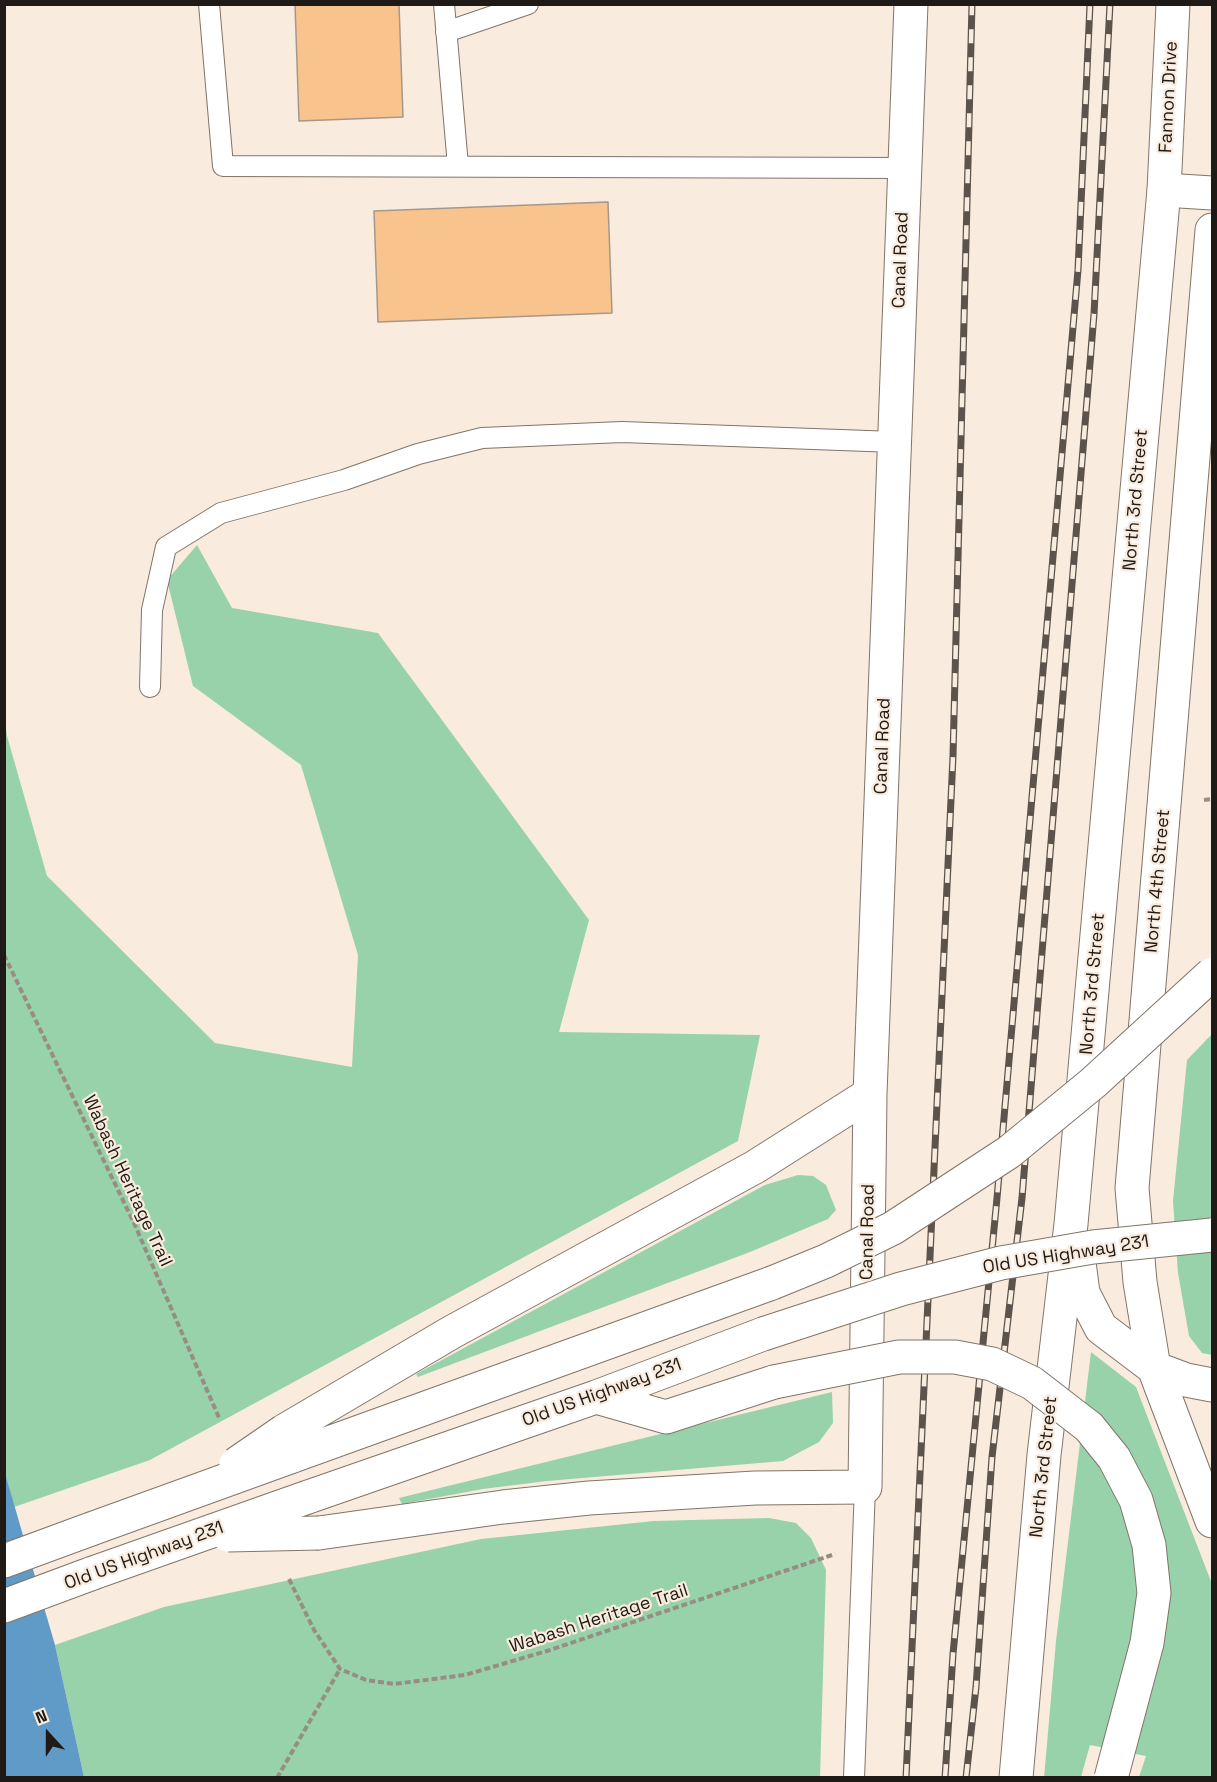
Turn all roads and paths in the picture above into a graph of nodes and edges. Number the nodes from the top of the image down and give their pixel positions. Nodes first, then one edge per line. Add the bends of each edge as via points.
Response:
1 (208, 4) edge
2 (444, 4) edge
3 (528, 4) edge
4 (911, 4) edge
5 (1173, 4) edge
6 (446, 32) junction
7 (458, 166) junction
8 (905, 168) junction
9 (1164, 190) junction
10 (1212, 193) edge
11 (1212, 230) edge
12 (895, 442) junction
13 (150, 687) dead end
14 (1212, 799) edge
15 (1203, 800) dead end
16 (4, 955) edge
17 (1212, 974) edge
18 (870, 1094) junction
19 (1071, 1224) junction
20 (1212, 1235) edge
21 (1155, 1368) junction
22 (1212, 1385) edge
23 (596, 1396) junction
24 (220, 1420) dead end
25 (287, 1444) junction
26 (865, 1487) junction
27 (1212, 1521) edge
28 (202, 1535) junction
29 (863, 1551) junction
30 (4, 1561) edge
31 (289, 1579) dead end
32 (4, 1606) edge
33 (340, 1669) junction
34 (277, 1778) edge
35 (854, 1778) edge
36 (1016, 1778) edge
37 (1111, 1778) edge

1 - 7 lane via 223,166
2 - 6 lane
3 - 6 lane
4 - 8 main road, Canal Road
5 - 9 main road, Fannon Drive
6 - 7 lane
7 - 8 lane
8 - 12 main road, Canal Road
9 - 10 main road
9 - 19 main road, North 3rd Street
11 - 21 main road, North 4th Street via 1132,1188 1140,1282
12 - 13 lane via 622,432 482,438 221,513 166,547 152,610
12 - 18 main road, Canal Road
14 - 15 path
16 - 24 path, Wabash Heritage Trail via 134,1223
17 - 25 main road, bridge via 1093,1083 1009,1152 893,1227 826,1261 772,1282
18 - 25 main road via 755,1167 452,1332
18 - 26 main road, Canal Road
19 - 21 main road via 1083,1293 1091,1312 1101,1328
19 - 36 main road, North 3rd Street via 1044,1455
20 - 23 main road, Old US Highway 231, bridge via 1093,1247 1001,1263 901,1289 763,1334
21 - 22 main road
21 - 27 main road, North 4th Street
23 - 28 main road, Old US Highway 231, bridge
23 - 37 main road, bridge via 666,1417 774,1382 899,1357 955,1356 992,1364 1032,1383 1089,1427 1114,1458 1136,1500 1149,1545 1154,1593 1147,1643
25 - 30 main road, bridge via 199,1490
26 - 28 main road, bridge via 755,1488 589,1498 319,1533
26 - 29 lane
28 - 32 main road, Old US Highway 231, bridge
29 - 33 path, Wabash Heritage Trail via 832,1555 465,1675 394,1684 366,1680
29 - 35 lane
31 - 33 path via 314,1630
33 - 34 path

